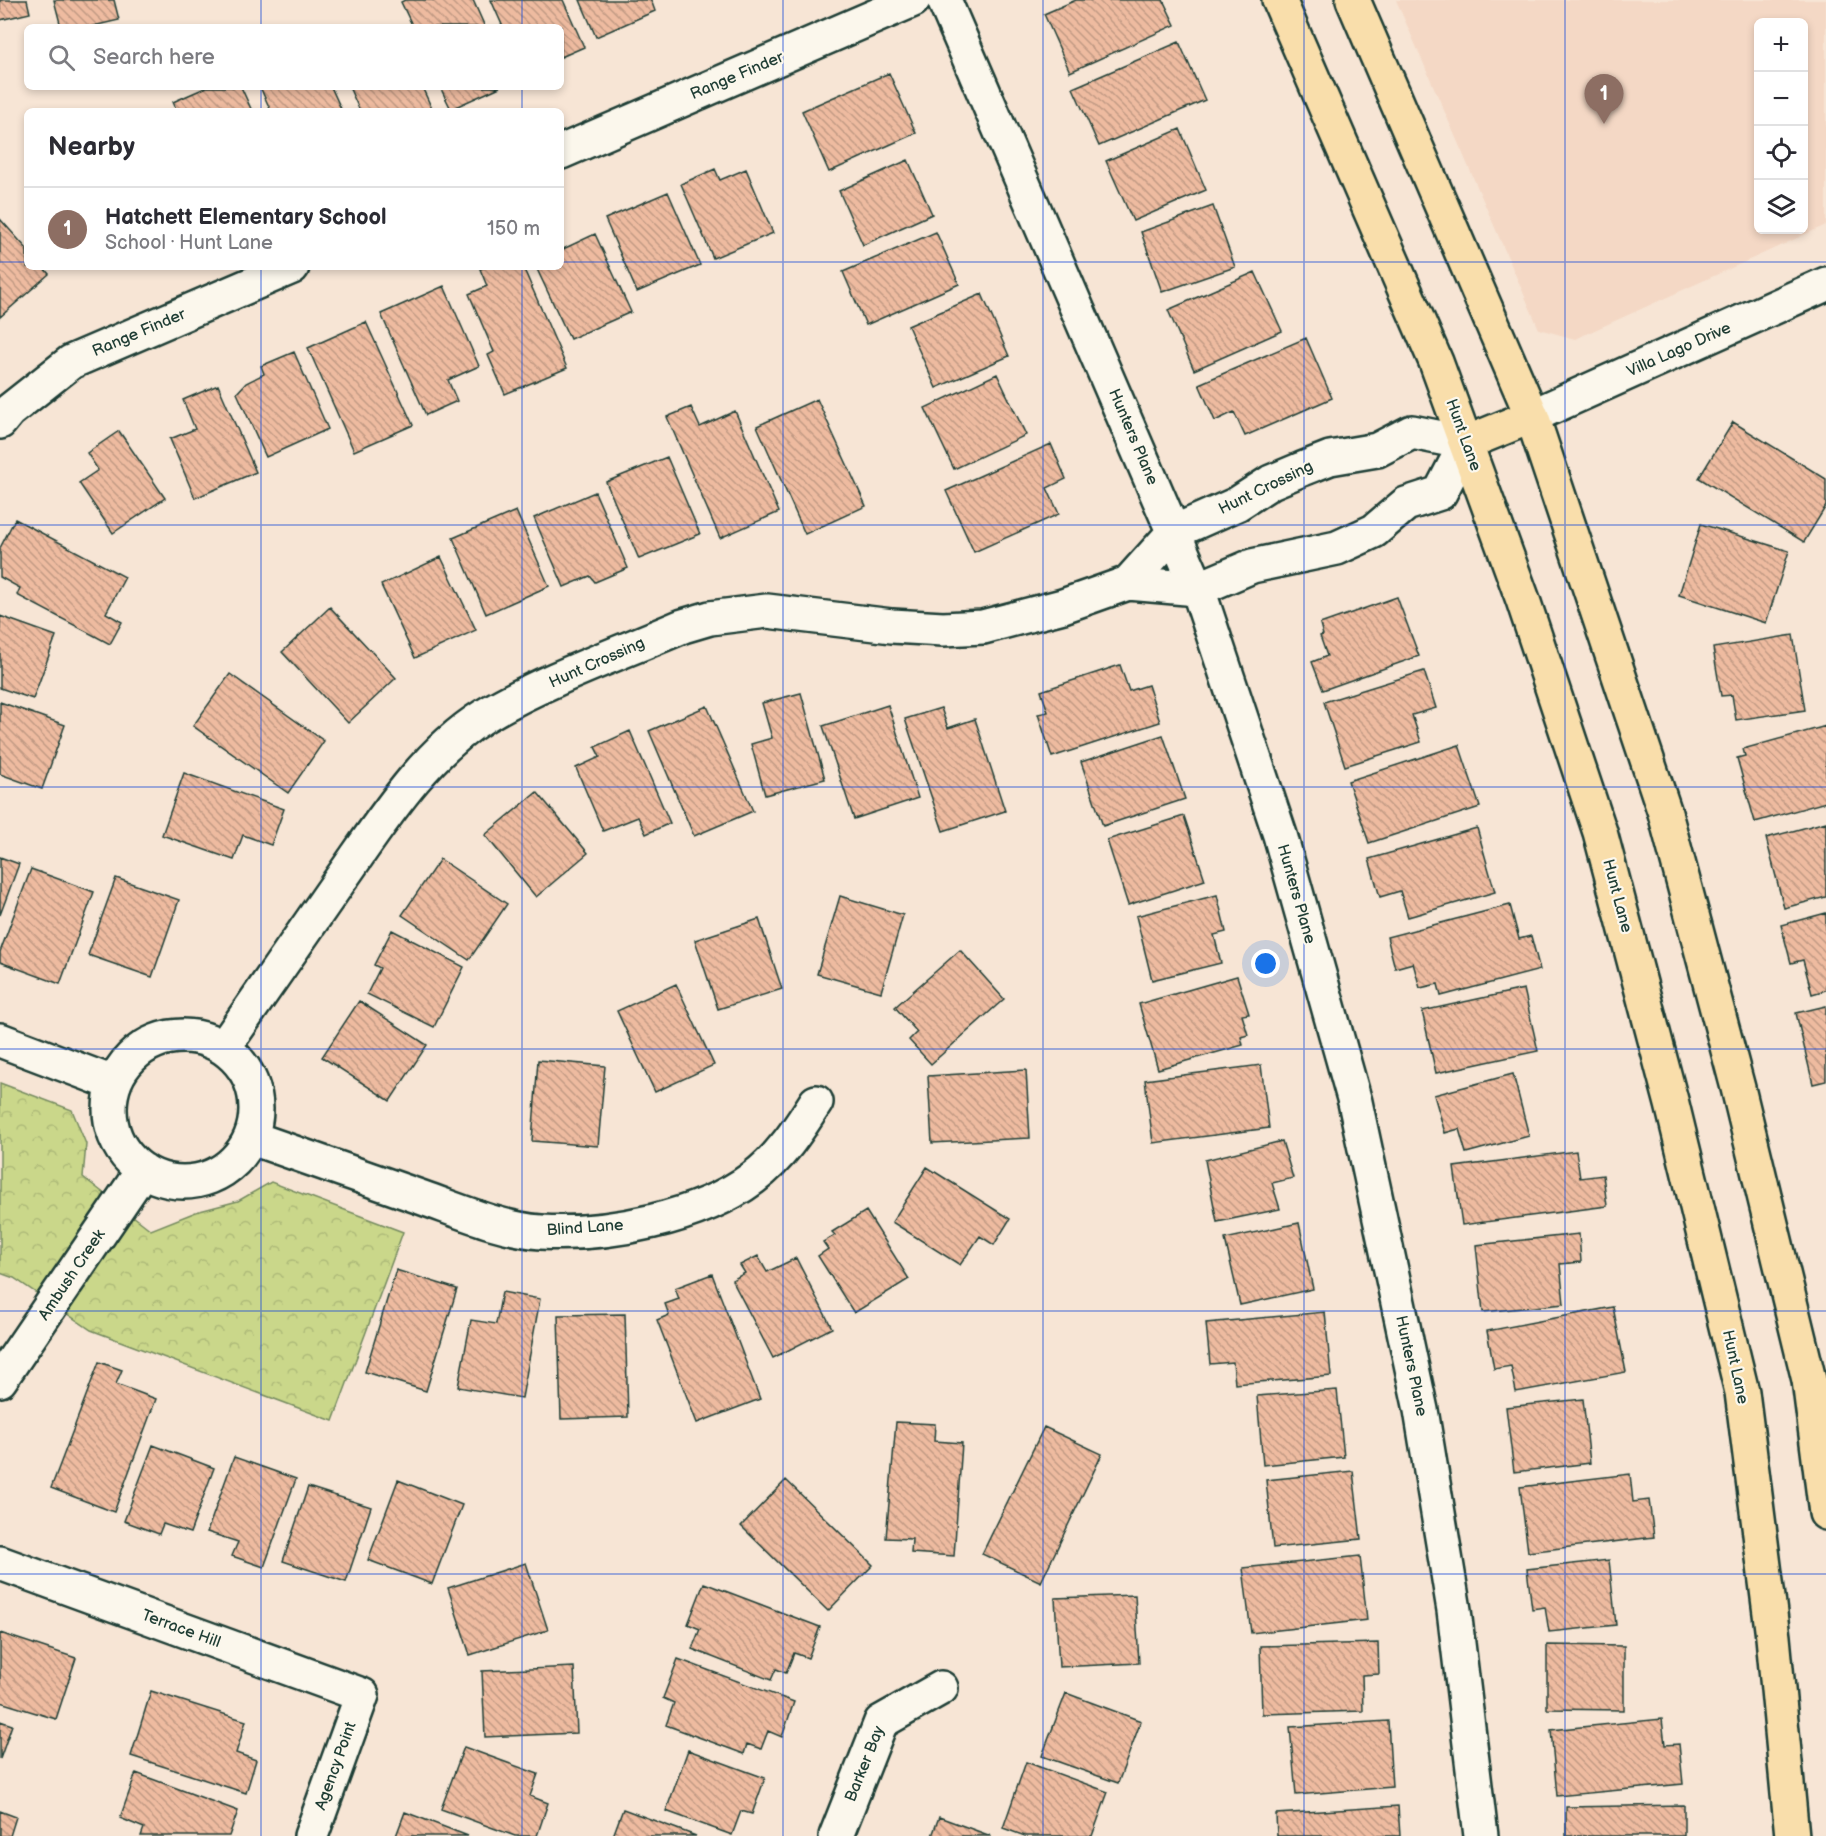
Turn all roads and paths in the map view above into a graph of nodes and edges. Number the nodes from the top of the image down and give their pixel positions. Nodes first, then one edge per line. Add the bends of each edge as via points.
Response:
1 (913, 0) edge
2 (944, 0) edge
3 (1279, 0) edge
4 (1353, 0) edge
5 (564, 151) edge
6 (285, 270) edge
7 (1826, 284) edge
8 (1532, 416) junction
9 (0, 422) edge
10 (1466, 443) junction
11 (1174, 532) junction
12 (1128, 583) junction
13 (1198, 589) junction
14 (0, 1040) edge
15 (224, 1047) junction
16 (114, 1083) junction
17 (816, 1102) dead end
18 (252, 1138) junction
19 (143, 1170) junction
20 (0, 1380) edge
21 (1826, 1513) edge
22 (0, 1563) edge
23 (940, 1688) dead end
24 (362, 1695) joint
25 (311, 1836) edge
26 (836, 1836) edge
27 (1481, 1836) edge
28 (1792, 1836) edge

1 - 5 street, Range Finder
2 - 11 street, Hunters Plane
3 - 10 main road, Hunt Lane via 1436,362
4 - 8 main road
6 - 9 street, Range Finder via 71,362
7 - 8 street, Villa Lago Drive
8 - 10 main road
8 - 21 main road via 1665,813 1738,1088 1809,1380
10 - 11 street, Hunt Crossing via 1412,432 1377,450 1330,458 1302,469
10 - 13 street, Hunt Crossing via 1440,493 1406,504 1374,531 1337,548 1252,566
10 - 28 main road, Hunt Lane via 1600,832 1672,1104 1739,1381 1773,1637
11 - 12 street, Hunt Crossing
11 - 13 street, Hunters Plane
12 - 13 street, Hunt Crossing
12 - 15 street, Hunt Crossing via 1063,606 984,627 892,626 767,611 710,618 682,626 517,699 483,717 428,764 387,814
13 - 27 street, Hunters Plane via 1280,835 1355,1102 1421,1410 1454,1610
14 - 16 street
15 - 16 street via 200,1037 173,1036 148,1043 127,1060
15 - 18 street via 243,1064 254,1088 257,1113
16 - 19 street via 109,1108 113,1132 125,1154
17 - 18 street, Blind Lane via 792,1140 753,1178 704,1205 650,1223 601,1229 540,1232 480,1218
18 - 19 street via 238,1159 217,1174 193,1182 167,1180
19 - 20 street, Ambush Creek
22 - 24 street, Terrace Hill
23 - 26 street, Barker Bay via 881,1722
24 - 25 street, Agency Point

